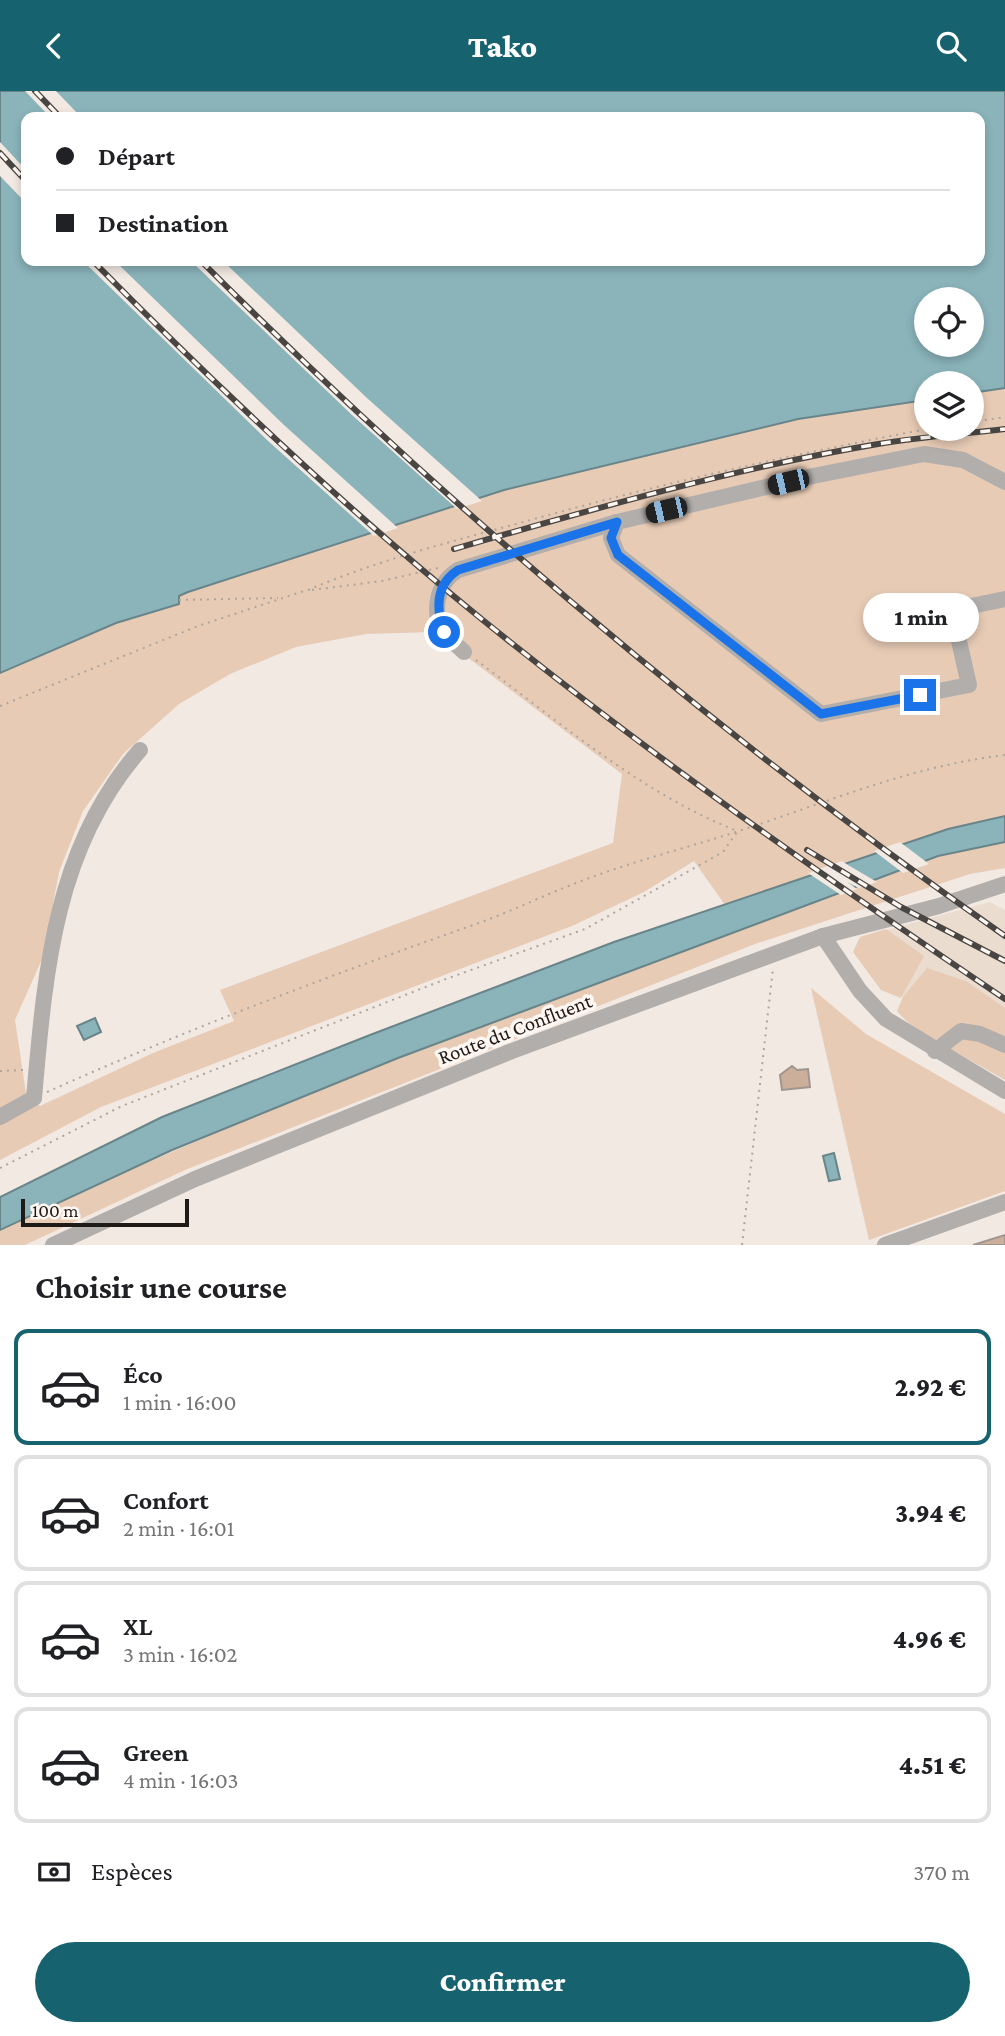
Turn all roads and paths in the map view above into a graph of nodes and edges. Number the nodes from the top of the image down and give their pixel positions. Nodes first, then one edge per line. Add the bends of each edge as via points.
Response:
1 (1005, 417) edge
2 (984, 420) edge
3 (914, 431) edge
4 (1005, 482) edge
5 (617, 522) junction
6 (458, 570) junction
7 (308, 590) junction
8 (283, 598) junction
9 (1005, 599) edge
10 (178, 600) dead end
11 (464, 652) joint
12 (0, 706) edge
13 (140, 750) dead end
14 (1005, 755) edge
15 (738, 831) junction
16 (1005, 884) edge
17 (823, 936) junction
18 (776, 953) junction
19 (1005, 1045) edge
20 (935, 1051) junction
21 (36, 1069) junction
22 (0, 1072) edge
23 (1005, 1091) edge
24 (34, 1098) junction
25 (0, 1117) edge
26 (0, 1168) edge
27 (1005, 1202) edge
28 (53, 1245) edge
29 (742, 1245) edge
30 (886, 1245) edge

1 - 2 path
3 - 7 path via 768,459 606,499 458,540
4 - 5 street via 963,460 924,454
5 - 6 street
5 - 9 street via 611,538 618,555 821,714 969,685 952,610
6 - 7 path via 442,567 382,581
6 - 11 street via 438,595 437,614 444,632
7 - 8 path
8 - 10 path
8 - 12 path via 198,626
11 - 15 path via 622,767 712,821
13 - 21 street via 93,815 77,848 41,1002
14 - 15 path via 957,761 864,787
15 - 24 path via 587,878 479,923 383,955
15 - 26 path via 723,852 585,929 122,1106
16 - 17 street, Route du Confluent
17 - 18 street, Route du Confluent
17 - 20 street via 860,991 886,1019
18 - 28 street, Route du Confluent via 321,1126
18 - 29 path
19 - 20 street via 961,1031
20 - 23 street
21 - 22 path
21 - 24 street
24 - 25 street
27 - 30 street

